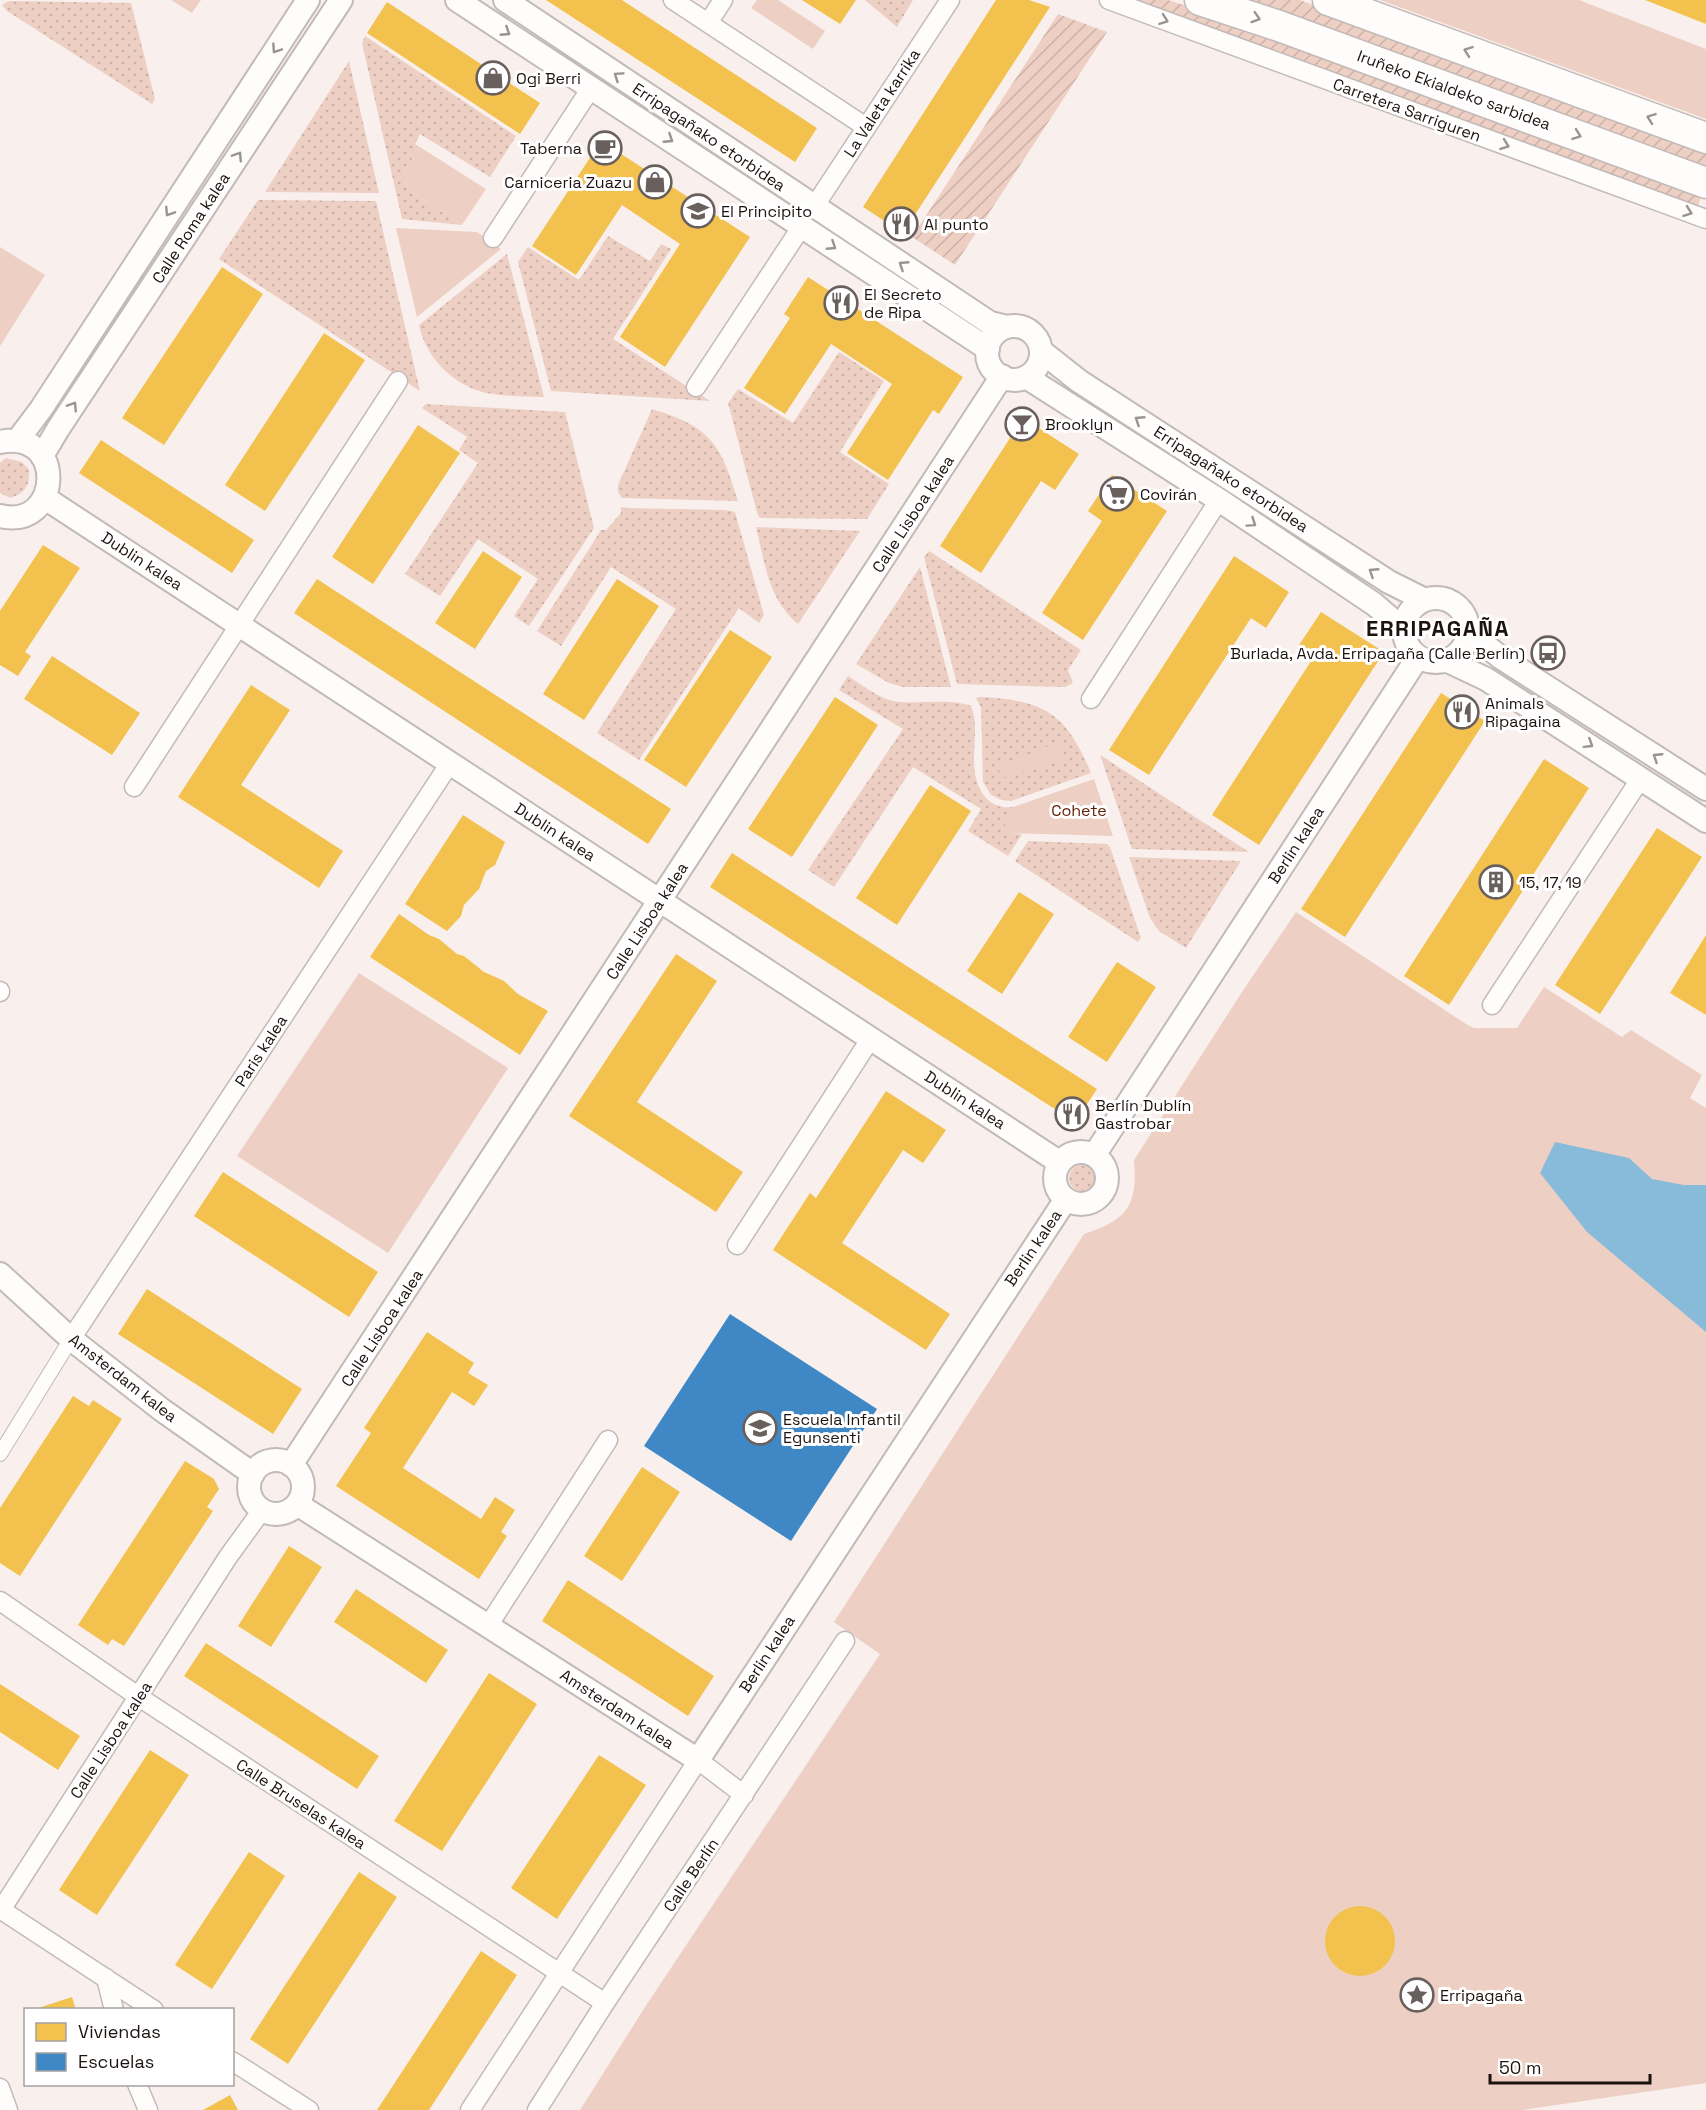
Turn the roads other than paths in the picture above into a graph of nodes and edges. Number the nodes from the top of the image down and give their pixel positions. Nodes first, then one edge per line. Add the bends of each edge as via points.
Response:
1 (308, 0) edge
2 (341, 0) edge
3 (457, 0) edge
4 (505, 0) edge
5 (673, 0) edge
6 (723, 0) edge
7 (950, 0) edge
8 (1109, 0) edge
9 (1200, 0) edge
10 (1328, 0) edge
11 (708, 23) junction
12 (591, 88) junction
13 (866, 127) junction
14 (1706, 138) edge
15 (1706, 183) edge
16 (814, 207) junction
17 (1706, 219) edge
18 (802, 226) junction
19 (493, 238) dead end
20 (1007, 327) junction
21 (988, 349) junction
22 (1041, 351) junction
23 (1002, 376) junction
24 (1026, 377) junction
25 (398, 381) dead end
26 (696, 387) dead end
27 (9, 441) edge
28 (42, 456) junction
29 (45, 498) junction
30 (1219, 500) junction
31 (2, 519) edge
32 (1425, 600) junction
33 (239, 625) junction
34 (1404, 629) junction
35 (1469, 632) junction
36 (1418, 657) junction
37 (1448, 661) junction
38 (1091, 699) dead end
39 (450, 763) junction
40 (1641, 778) junction
41 (134, 787) dead end
42 (1706, 789) edge
43 (1706, 821) edge
44 (660, 901) junction
45 (1492, 1005) dead end
46 (871, 1038) junction
47 (1095, 1154) junction
48 (1059, 1162) junction
49 (1066, 1199) junction
50 (736, 1245) dead end
51 (0, 1274) edge
52 (71, 1339) junction
53 (608, 1440) dead end
54 (0, 1454) edge
55 (291, 1465) junction
56 (253, 1474) junction
57 (297, 1504) junction
58 (262, 1510) junction
59 (0, 1601) edge
60 (488, 1626) junction
61 (845, 1641) dead end
62 (139, 1697) junction
63 (698, 1760) junction
64 (744, 1795) junction
65 (1, 1909) edge
66 (559, 1972) junction
67 (106, 1978) junction
68 (605, 2003) junction
69 (114, 2008) edge
70 (151, 2008) edge
71 (234, 2062) edge
72 (137, 2086) edge
73 (0, 2088) edge
74 (8, 2110) edge
75 (148, 2110) edge
76 (309, 2110) edge
77 (470, 2110) edge
78 (537, 2110) edge

1 -> 27 street, Calle Roma kalea via 47,399
28 -> 2 street, Calle Roma kalea
3 -> 12 street, Erripagañako etorbidea
16 -> 4 street, Erripagañako etorbidea
5 - 11 street
6 - 11 street
7 - 13 street, La Valeta karrika
8 -> 17 street, Carretera Sarriguren
9 -> 15 highway, Iruñeko Ekialdeko sarbidea
14 -> 10 highway
11 - 13 street
12 -> 18 street, Erripagañako etorbidea
12 - 19 street
13 - 16 street, La Valeta karrika
20 -> 16 street, Erripagañako etorbidea via 990,323
18 -> 21 street, Erripagañako etorbidea
18 - 26 street
20 - 21 street via 994,335
20 - 22 street via 1030,331
21 - 23 street via 991,365
22 - 24 street via 1038,366
32 -> 22 street, Erripagañako etorbidea via 1389,582 1080,381
23 - 24 street
23 - 44 street, Calle Lisboa kalea
24 - 30 street, Erripagañako etorbidea
25 - 33 street
27 - 28 street via 27,443
28 - 29 street via 50,484
29 - 31 street via 35,510
29 - 33 street, Dublin kalea
30 -> 34 street, Erripagañako etorbidea via 1374,604
30 - 38 street, Erripagañako etorbidea
32 - 34 street via 1406,617
32 - 35 street via 1441,598 1456,604 1466,616
33 - 39 street, Dublin kalea
33 - 41 street
34 - 36 street via 1405,640
35 - 37 street via 1459,654
42 -> 35 street via 1500,657
36 - 37 street via 1432,663
36 - 47 street, Berlin kalea
37 -> 40 street via 1486,679
39 - 44 street, Dublin kalea
39 - 52 street, Paris kalea
40 - 43 street
40 - 45 street
44 - 46 street, Dublin kalea
44 - 55 street, Calle Lisboa kalea
46 - 48 street, Dublin kalea
46 - 50 street
47 - 48 street via 1082,1150
47 - 49 street via 1105,1164 1108,1178 1104,1192 1093,1202 1079,1204
48 - 49 street via 1054,1182
49 - 63 street, Berlin kalea
51 - 52 street, Amsterdam kalea
52 - 54 street
52 - 56 street, Amsterdam kalea
53 - 60 street
55 - 56 street via 270,1461
55 - 57 street via 302,1483
56 - 58 street via 250,1494
57 - 58 street via 281,1514
57 - 60 street, Amsterdam kalea
58 - 62 street, Calle Lisboa kalea
59 - 62 street, Calle Bruselas kalea
60 - 63 street, Amsterdam kalea
61 - 64 street, Calle Berlín
62 - 65 street, Calle Lisboa kalea
62 - 66 street, Calle Bruselas kalea
63 - 64 street, Amsterdam kalea
63 - 66 street, Berlin kalea
64 - 68 street, Calle Berlín
65 - 67 street
66 - 68 street, Calle Bruselas kalea
66 - 77 street, Berlin kalea
67 - 69 street
67 - 70 street
68 - 78 street, Calle Berlín
71 - 76 street
72 - 75 street
73 - 74 street

